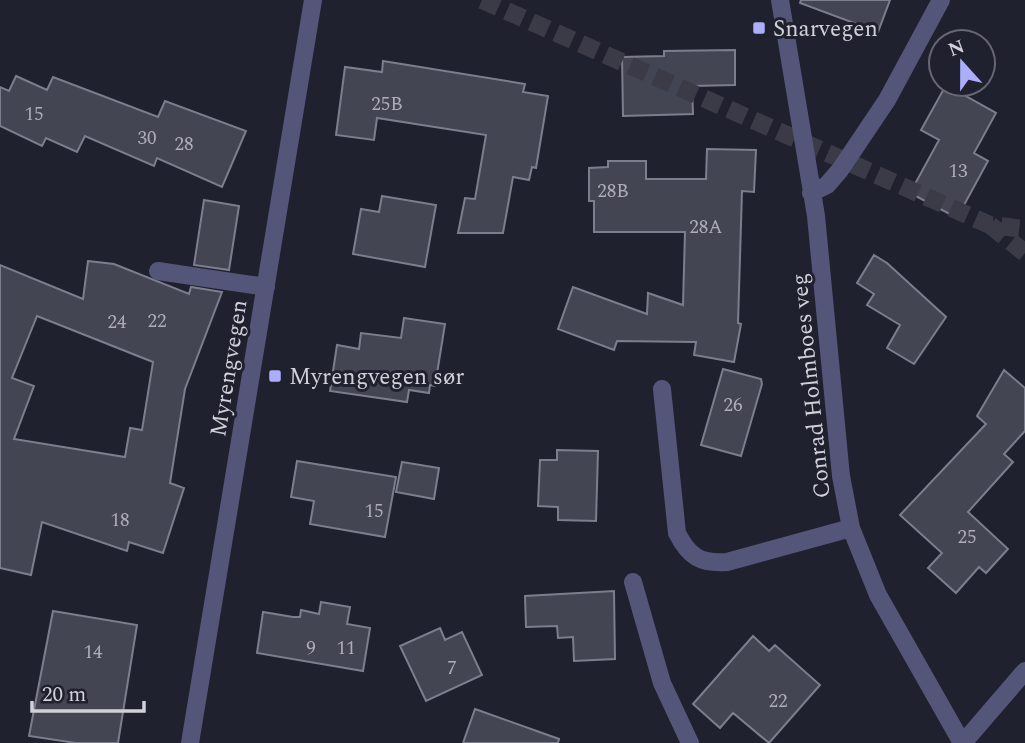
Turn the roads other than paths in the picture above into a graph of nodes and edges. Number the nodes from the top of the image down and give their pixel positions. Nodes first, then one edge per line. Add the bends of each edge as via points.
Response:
1 (313, 0) edge
2 (780, 0) edge
3 (940, 0) edge
4 (811, 193) junction
5 (158, 271) dead end
6 (266, 287) junction
7 (662, 389) dead end
8 (851, 528) junction
9 (633, 582) dead end
10 (1025, 671) edge
11 (190, 743) edge
12 (690, 743) edge
13 (962, 743) edge

1 - 6 street, Myrengvegen
2 - 4 street, Conrad Holmboes veg
3 - 4 street via 887,100 827,185
4 - 8 street, Conrad Holmboes veg via 841,476
5 - 6 street
6 - 11 street, Myrengvegen
7 - 8 street via 677,533 698,560 727,562
8 - 13 street, Conrad Holmboes veg via 878,594
9 - 12 street via 662,683
10 - 13 street

